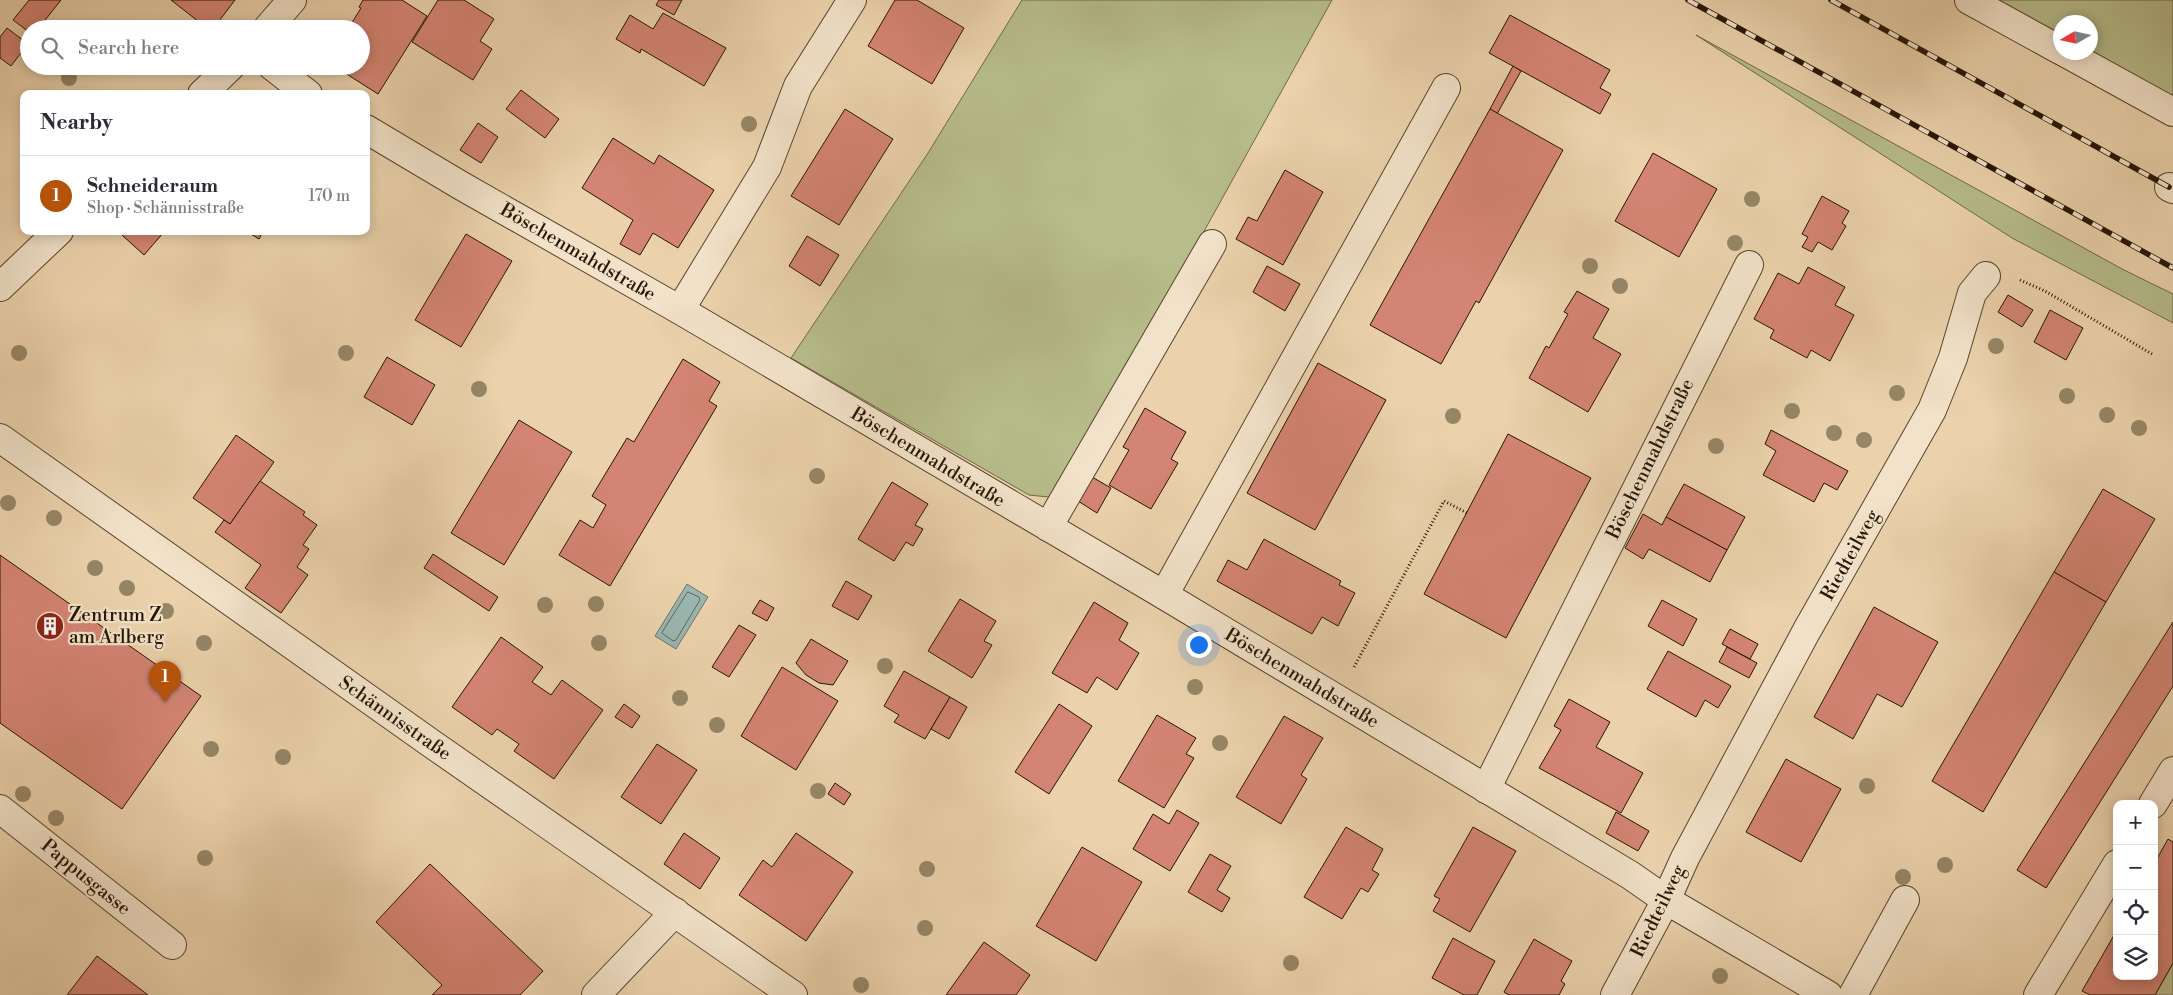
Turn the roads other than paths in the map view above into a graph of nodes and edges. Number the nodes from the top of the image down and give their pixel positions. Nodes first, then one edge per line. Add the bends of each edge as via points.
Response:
1 (292, 0) edge
2 (852, 0) edge
3 (1969, 0) edge
4 (275, 20) edge
5 (2053, 46) edge
6 (2079, 60) edge
7 (222, 75) edge
8 (284, 75) edge
9 (1446, 88) dead end
10 (206, 90) edge
11 (303, 90) edge
12 (2173, 112) edge
13 (370, 131) edge
14 (55, 235) edge
15 (1212, 244) dead end
16 (1749, 265) dead end
17 (1986, 276) road end
18 (0, 287) edge
19 (680, 310) junction
20 (0, 438) edge
21 (1048, 528) junction
22 (1164, 595) junction
23 (2173, 771) edge
24 (1486, 789) junction
25 (2155, 800) edge
26 (0, 809) edge
27 (2113, 871) edge
28 (1666, 900) junction
29 (1905, 900) dead end
30 (675, 912) junction
31 (172, 945) dead end
32 (596, 995) edge
33 (793, 995) edge
34 (1615, 995) edge
35 (1828, 995) edge
36 (1854, 995) edge
37 (2038, 995) edge

1 - 4 street
2 - 19 street via 798,86 767,167
3 - 5 street
6 - 12 street
7 - 10 street
8 - 11 street
9 - 22 street
13 - 19 street, Böschenmahdstraße
14 - 18 street
15 - 21 street
16 - 24 street, Böschenmahdstraße
17 - 28 street, Riedteilweg via 1972,293 1953,358 1932,410 1806,632 1685,858
19 - 21 street, Böschenmahdstraße
20 - 30 street, Schännisstraße
21 - 22 street, Böschenmahdstraße
22 - 24 street, Böschenmahdstraße
23 - 25 street
24 - 28 street, Böschenmahdstraße
26 - 31 street, Pappusgasse
27 - 37 street
28 - 34 street, Riedteilweg
28 - 35 street, Böschenmahdstraße
29 - 36 street
30 - 32 street
30 - 33 street, Schännisstraße

